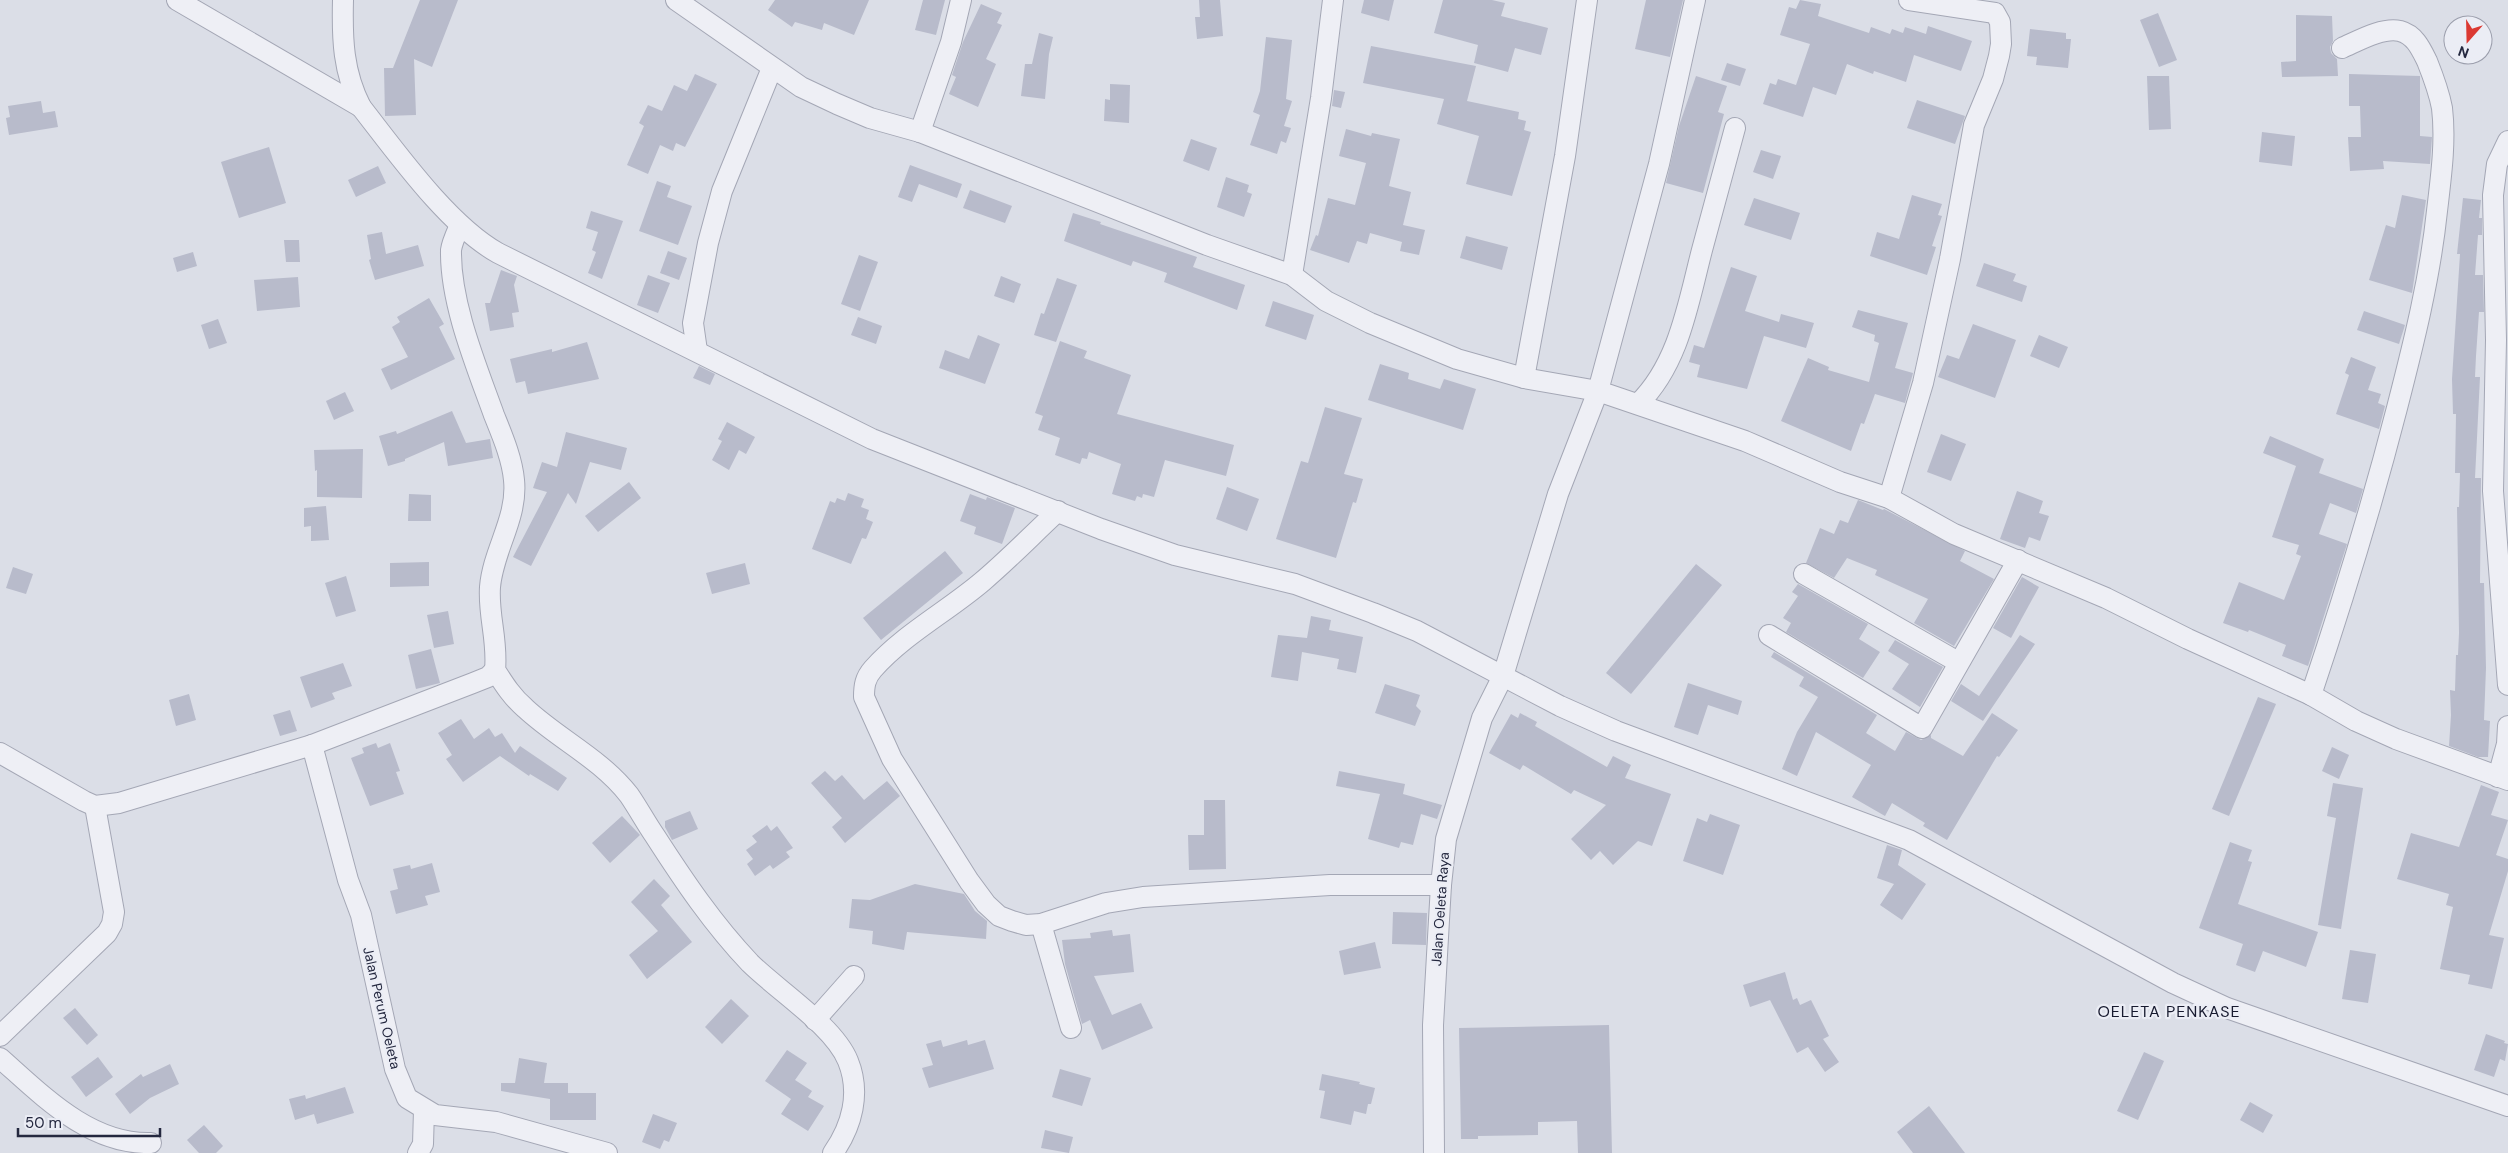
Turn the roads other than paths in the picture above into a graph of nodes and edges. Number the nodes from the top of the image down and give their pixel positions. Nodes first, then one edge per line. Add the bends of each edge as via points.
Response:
1 (177, 0) edge
2 (343, 0) edge
3 (676, 0) edge
4 (961, 0) edge
5 (1333, 0) edge
6 (1587, 0) edge
7 (1695, 0) edge
8 (1909, 0) edge
9 (1982, 5) edge
10 (2342, 48) dead end
11 (772, 68) junction
12 (361, 107) junction
13 (1735, 128) dead end
14 (920, 132) junction
15 (2508, 141) edge
16 (460, 225) junction
17 (1292, 275) junction
18 (697, 351) junction
19 (1524, 378) junction
20 (1598, 391) junction
21 (1638, 404) junction
22 (2500, 491) edge
23 (1889, 498) junction
24 (1058, 511) junction
25 (2018, 560) junction
26 (1804, 574) dead end
27 (2505, 613) edge
28 (1769, 635) dead end
29 (1958, 662) junction
30 (495, 670) junction
31 (1503, 676) junction
32 (2508, 685) edge
33 (2311, 695) junction
34 (2508, 726) edge
35 (312, 744) junction
36 (0, 752) edge
37 (2503, 779) edge
38 (96, 806) junction
39 (1441, 885) junction
40 (1041, 924) junction
41 (854, 976) dead end
42 (815, 1020) junction
43 (1071, 1028) dead end
44 (0, 1036) edge
45 (0, 1058) edge
46 (2508, 1106) edge
47 (424, 1110) junction
48 (151, 1142) dead end
49 (418, 1153) edge
50 (607, 1153) edge
51 (833, 1153) edge
52 (1434, 1153) edge

1 - 12 street
2 - 12 street via 345,66
3 - 11 street
4 - 14 street via 952,42
5 - 17 street via 1321,98
6 - 19 street via 1565,156
7 - 20 street, Jalan Oeleta Raya via 1659,164
8 - 9 street
9 - 23 street via 1995,13 2000,22 1999,56 1974,124 1950,259 1922,383
10 - 33 street via 2393,30 2408,34 2415,40 2436,86 2442,108 2442,137 2435,227 2424,303 2376,487
11 - 14 street via 801,87 837,104 870,118
11 - 18 street via 722,191 708,243 693,323
12 - 16 street
13 - 21 street via 1673,352 1648,394
14 - 17 street
15 - 22 street via 2497,164 2493,195
16 - 18 street via 498,253
16 - 30 street via 451,248 456,292 463,324 504,439 514,479 512,511 490,587 497,650
17 - 19 street via 1326,302 1370,323 1457,359
18 - 24 street via 872,439
19 - 20 street
20 - 21 street
20 - 31 street, Jalan Oeleta Raya via 1558,494
21 - 23 street via 1745,440 1840,482
22 - 27 street
23 - 25 street via 1954,534
24 - 31 street via 1175,555 1260,574 1327,594 1417,631
24 - 40 street via 983,581 873,668 864,687 864,697 892,759 986,904 999,916 1026,925
25 - 29 street
25 - 33 street
26 - 29 street
27 - 32 street
28 - 29 street via 1922,728
30 - 35 street via 488,677
30 - 42 street via 510,694 525,709 614,778 725,936 752,965
31 - 39 street, Jalan Oeleta Raya via 1482,718 1456,801 1446,839
31 - 46 street via 1560,706 1647,744 1909,840 2173,983 2228,1008
33 - 37 street via 2356,721
34 - 37 street
35 - 38 street via 147,796
35 - 47 street, Jalan Perum Oeleta via 348,880 361,916 395,1069 407,1098
36 - 38 street
38 - 44 street via 114,912 112,924 107,933
39 - 40 street via 1330,885 1143,897 1106,903
39 - 52 street, Jalan Oeleta Raya via 1433,1025
40 - 43 street
41 - 42 street
42 - 51 street via 843,1053 853,1076 852,1114 846,1136
45 - 48 street via 68,1116 108,1136 138,1143
47 - 49 street via 423,1144
47 - 50 street, Jalan Perum Oeleta via 435,1115 496,1122

